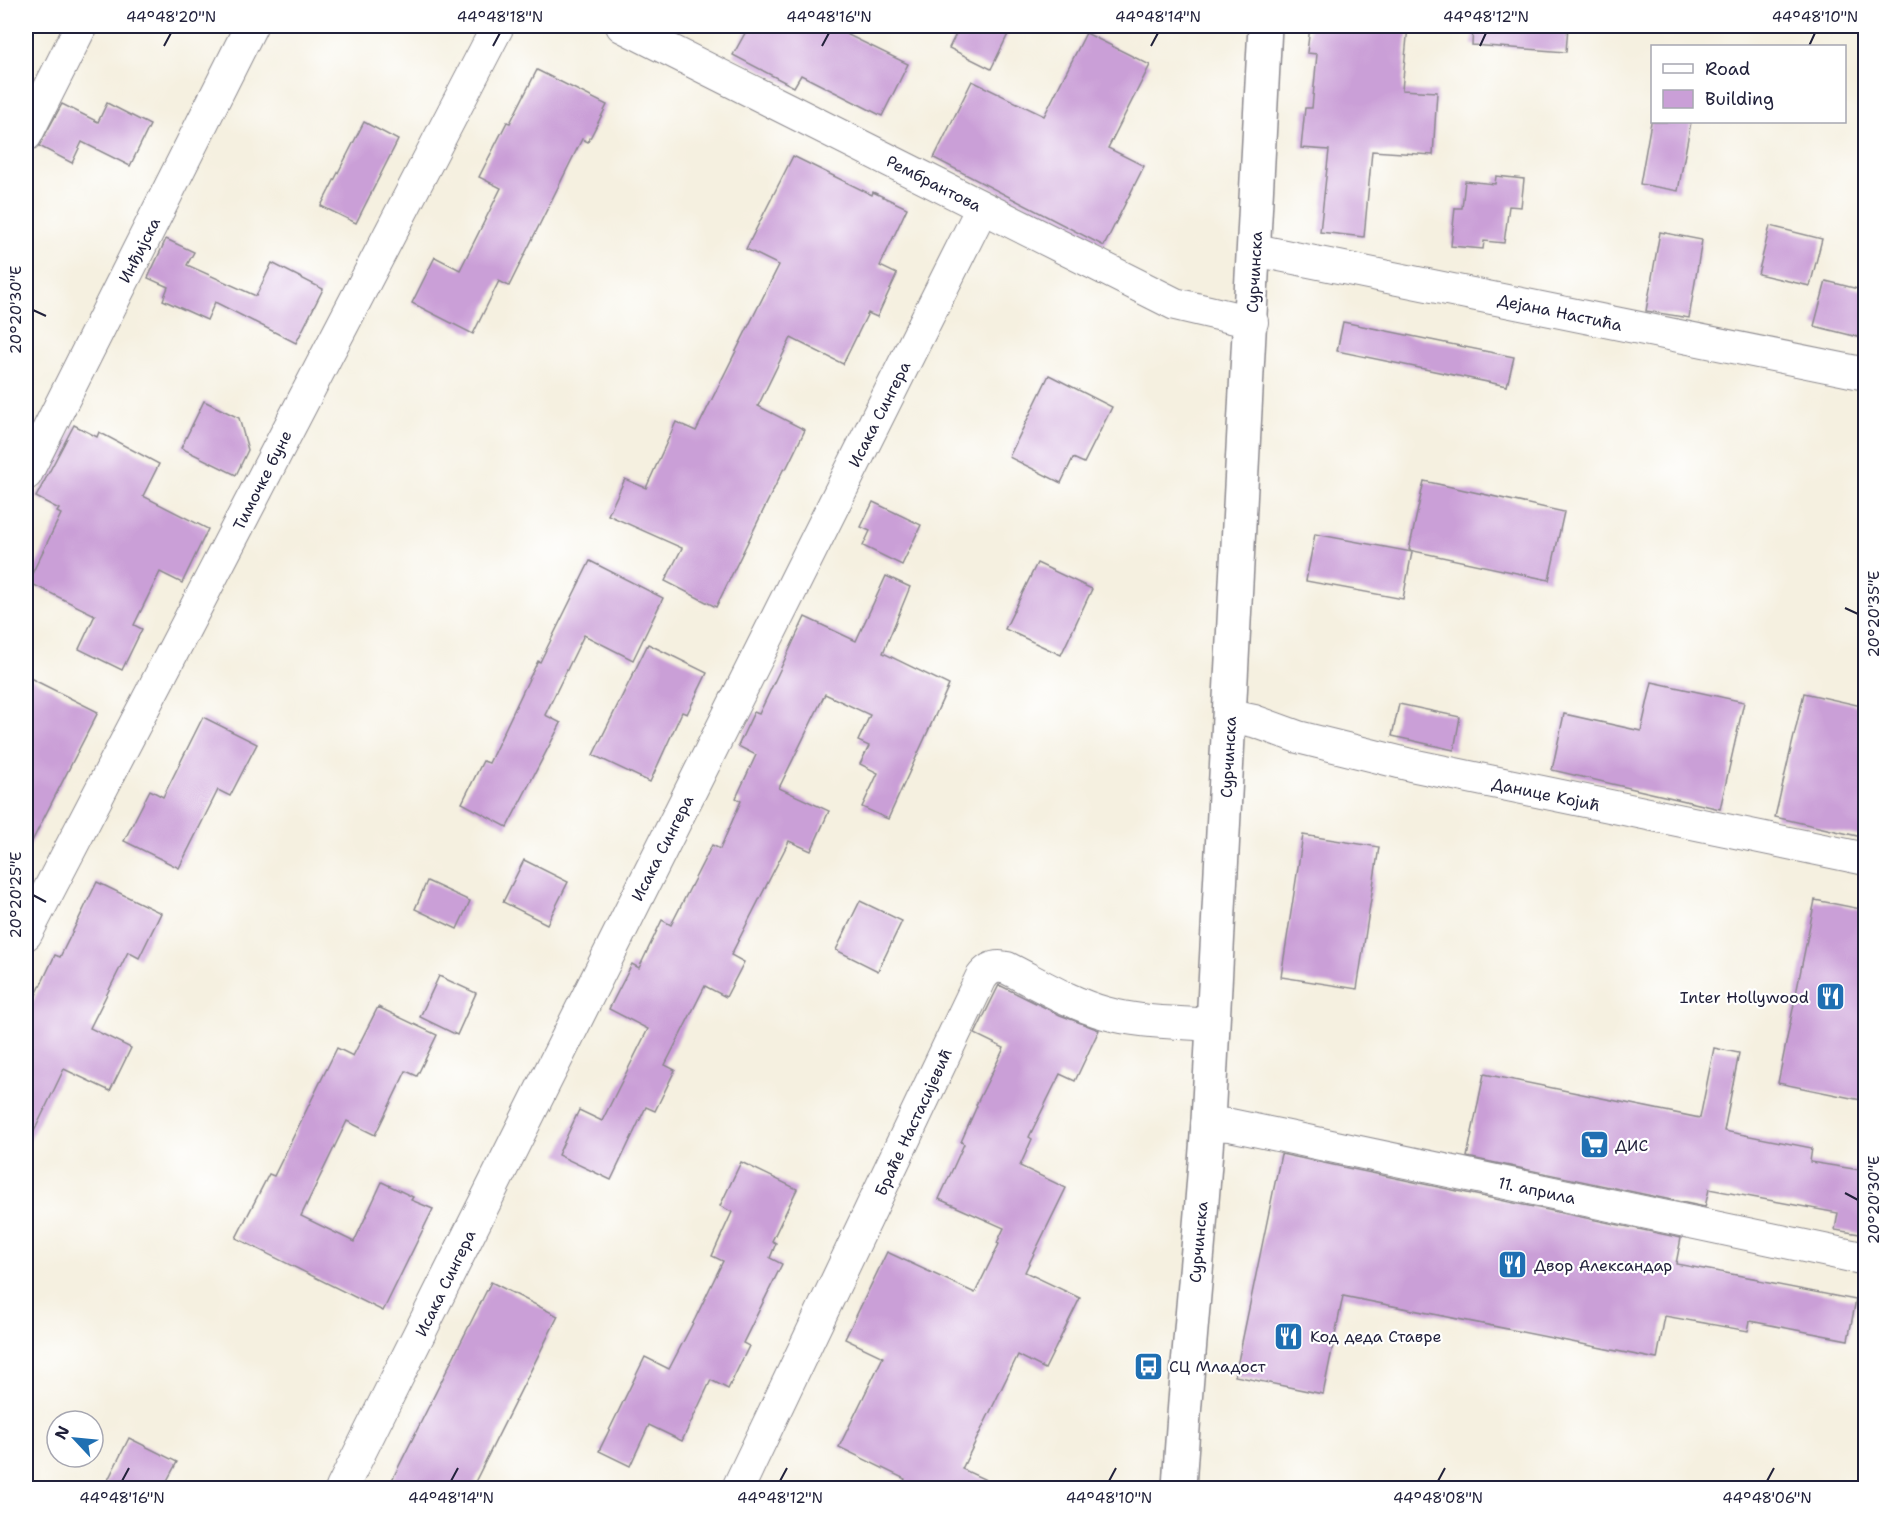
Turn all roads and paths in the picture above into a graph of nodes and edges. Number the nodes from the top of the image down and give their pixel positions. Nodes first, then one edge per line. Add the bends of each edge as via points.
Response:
1 (81, 26) edge
2 (251, 26) edge
3 (498, 26) edge
4 (622, 26) edge
5 (1265, 26) edge
6 (26, 135) edge
7 (982, 208) junction
8 (1255, 250) junction
9 (1252, 322) junction
10 (1866, 374) edge
11 (26, 474) edge
12 (1230, 716) junction
13 (1866, 859) edge
14 (26, 934) edge
15 (1213, 1025) junction
16 (1208, 1124) junction
17 (1866, 1259) edge
18 (342, 1488) edge
19 (738, 1488) edge
20 (1179, 1488) edge

1 - 6 street
2 - 11 street, Инђијска
3 - 14 street, Тимочке буне
4 - 7 street, Рембрантова
5 - 8 main road, Сурчинска
7 - 9 street, Рембрантова via 1175,304
7 - 18 street, Исака Сингера
8 - 9 main road, Сурчинска
8 - 10 street, Дејана Настића
9 - 12 main road, Сурчинска
12 - 13 street, Данице Којић via 1411,765
12 - 15 main road, Сурчинска
15 - 16 main road, Сурчинска
15 - 19 street, Браће Настасијевић via 1106,1013 1007,968 988,970 970,999
16 - 17 street, 11. априла via 1230,1125
16 - 20 main road, Сурчинска

